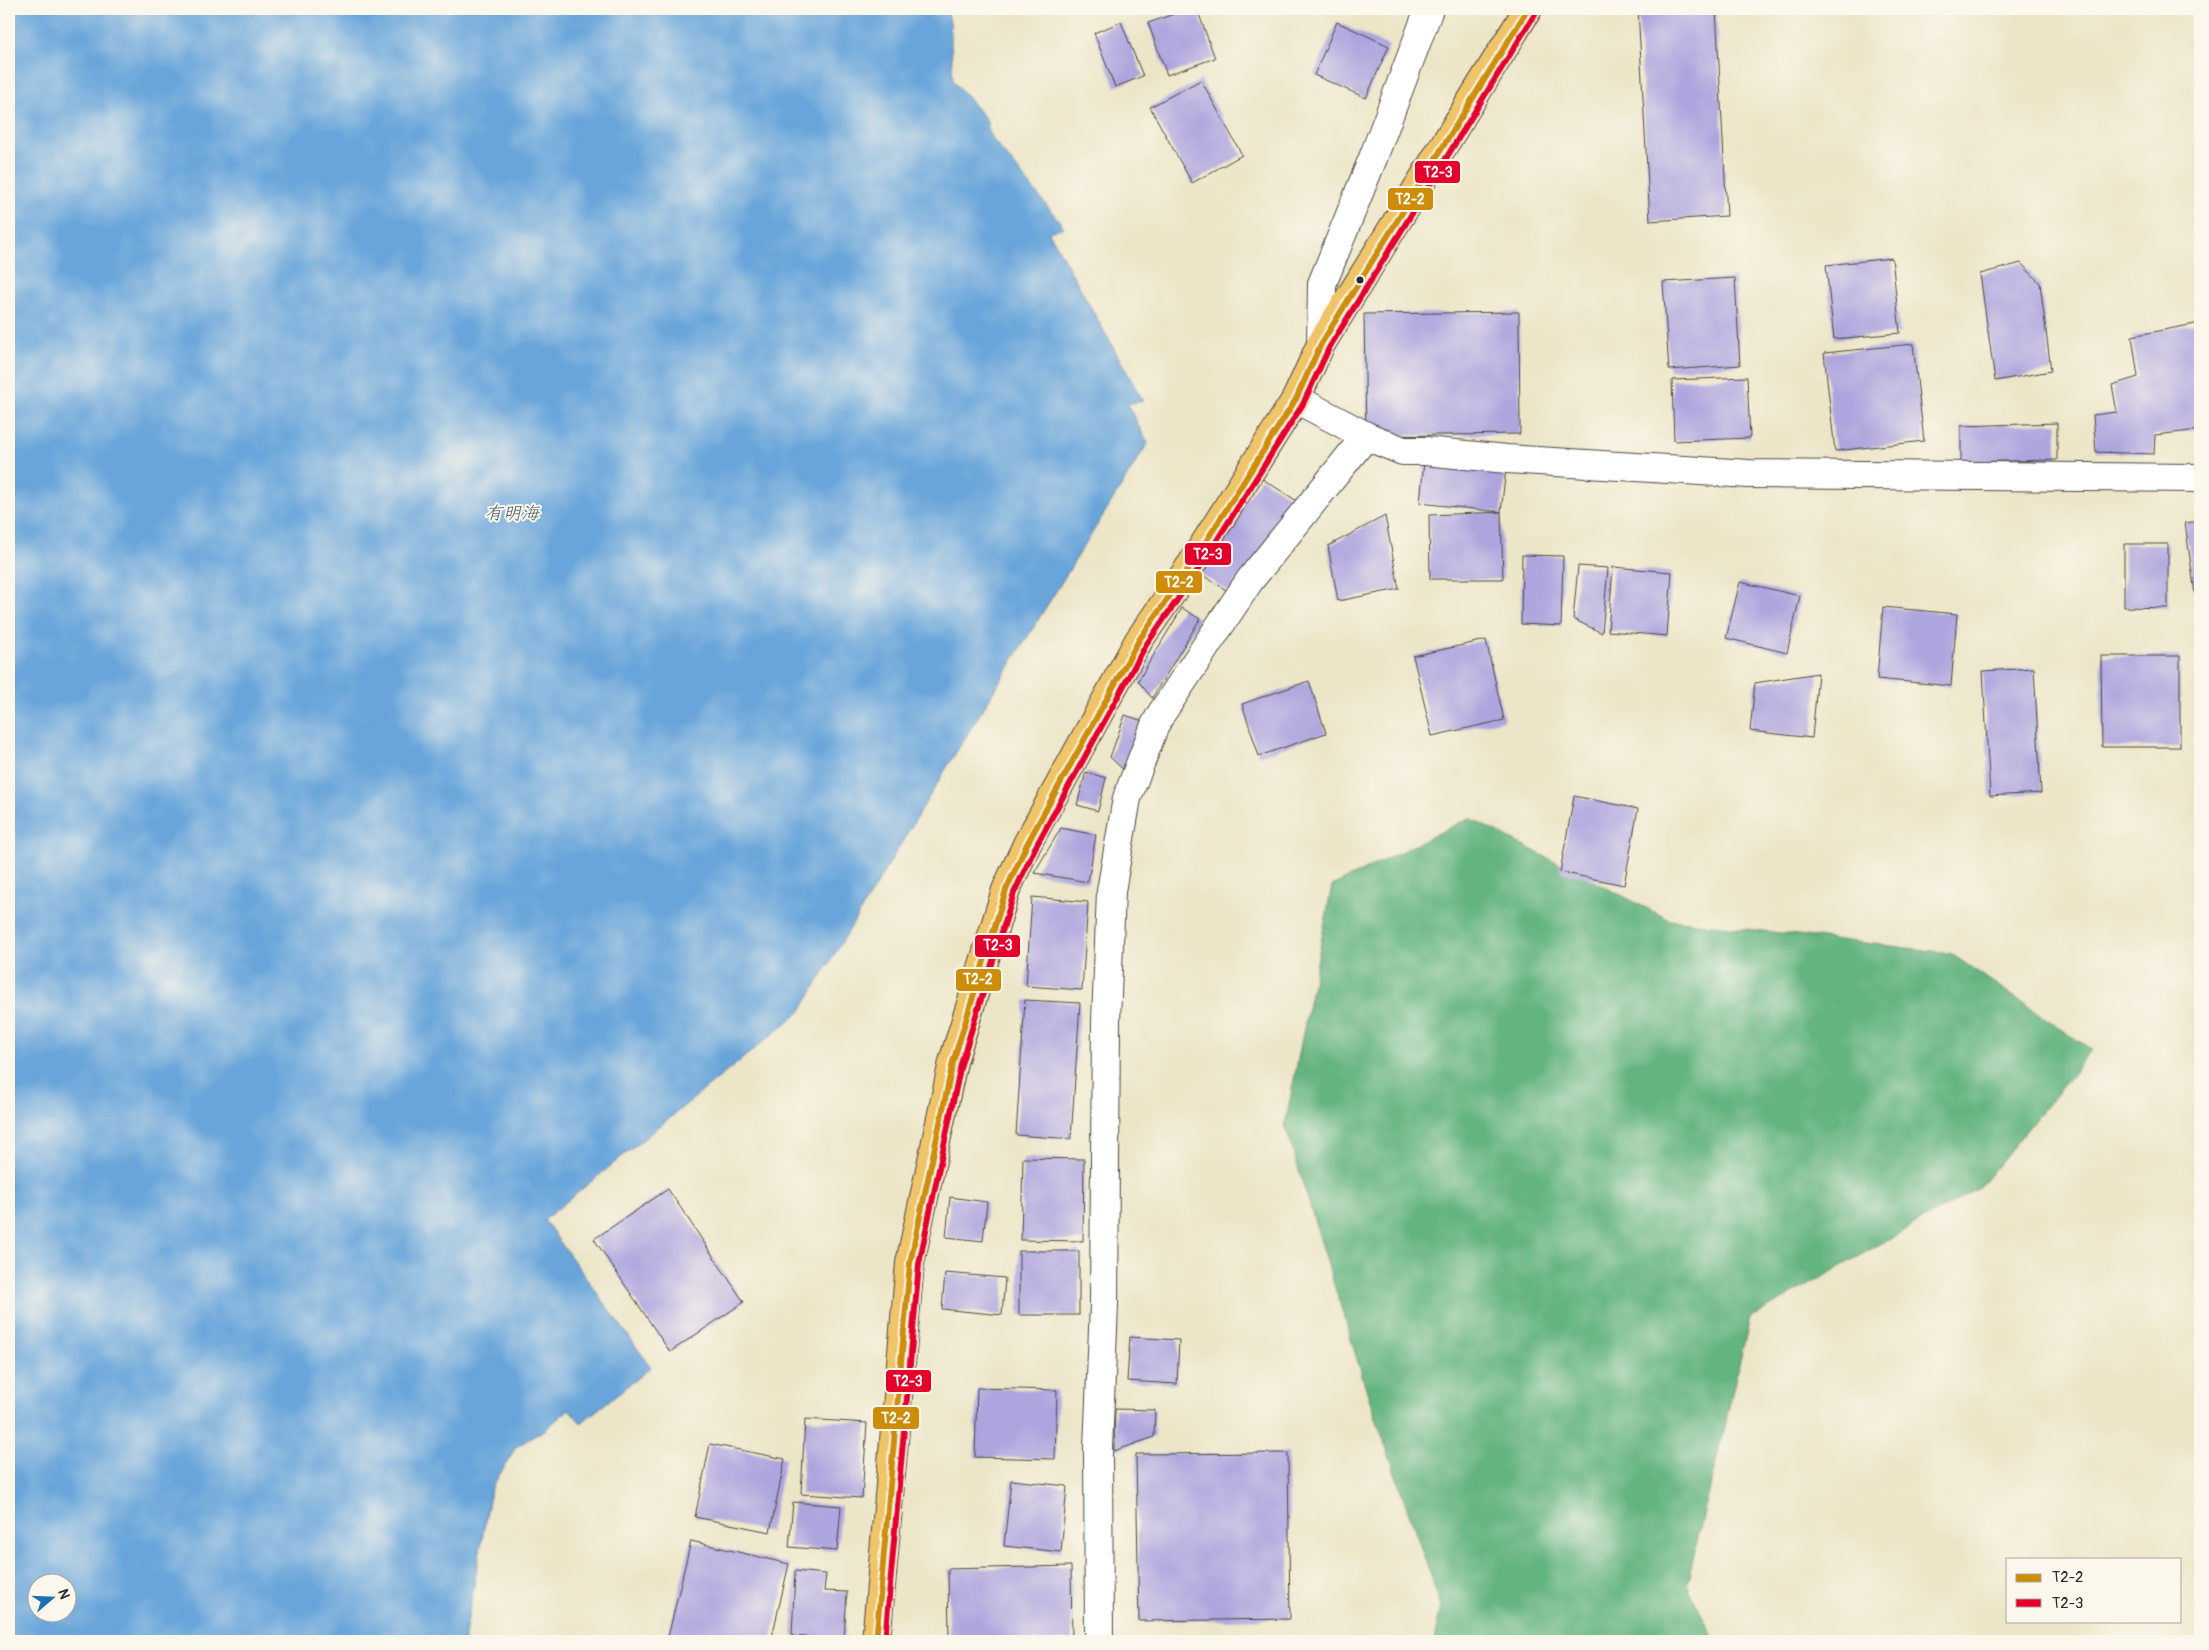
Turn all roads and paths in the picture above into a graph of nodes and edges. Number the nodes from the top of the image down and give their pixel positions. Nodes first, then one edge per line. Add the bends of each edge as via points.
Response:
1 (1429, 9) edge
2 (1528, 9) edge
3 (1322, 344) junction
4 (1296, 399) junction
5 (1366, 436) junction
6 (2200, 478) edge
7 (876, 1641) edge
8 (1099, 1641) edge

1 - 3 street via 1322,284
2 - 3 highway
3 - 4 highway
4 - 5 street
4 - 7 highway via 1140,640 1027,844 1006,890 953,1062 910,1263
5 - 6 street via 1403,451 1749,474
5 - 8 street via 1250,580 1161,714 1128,798 1111,891 1106,1021 1104,1305 1098,1448

